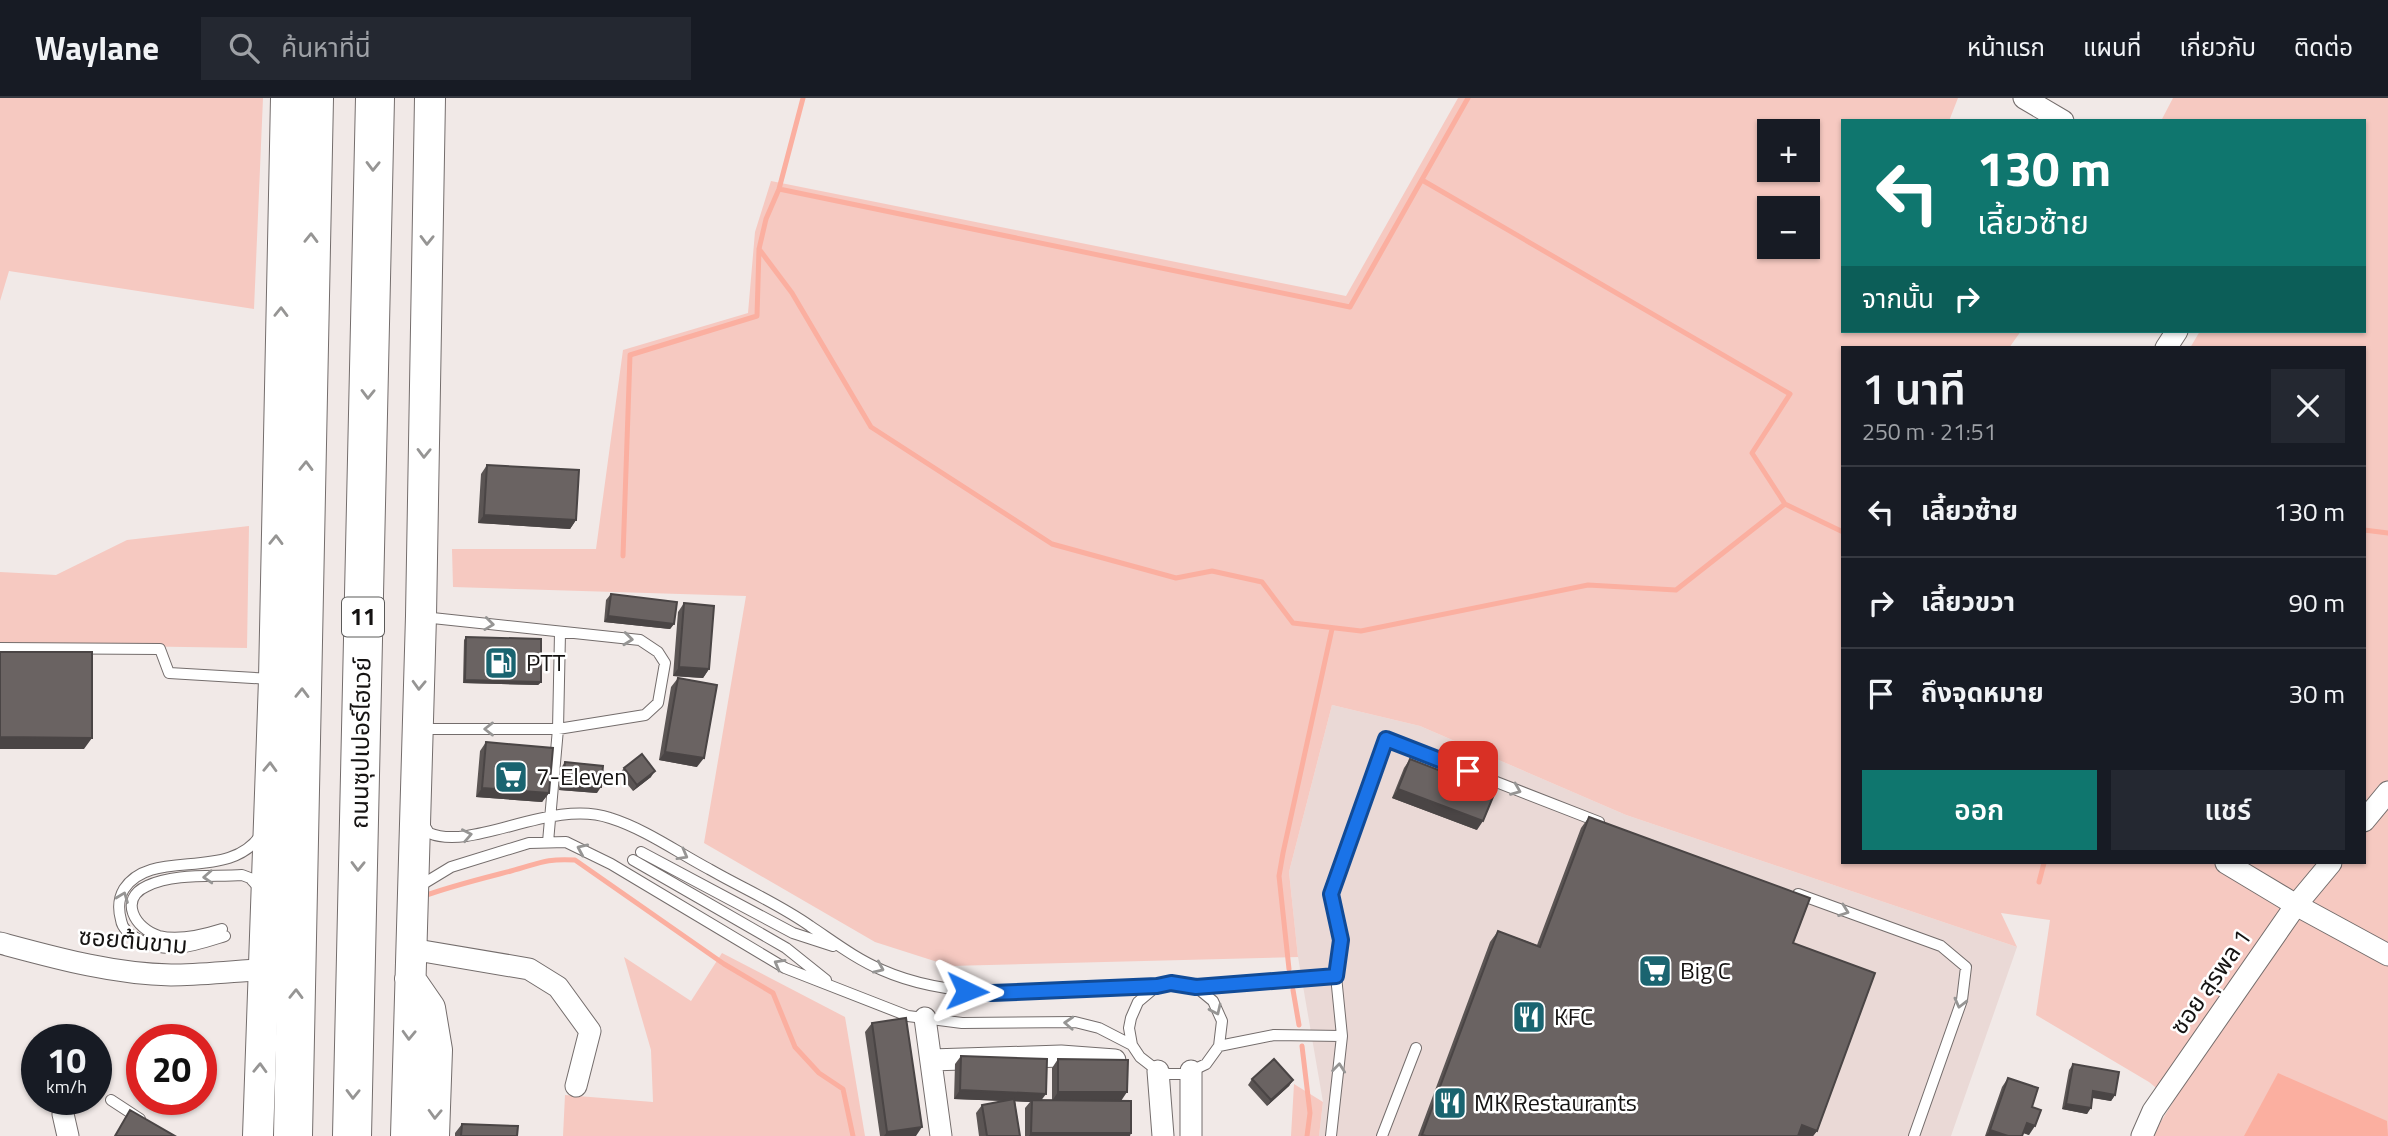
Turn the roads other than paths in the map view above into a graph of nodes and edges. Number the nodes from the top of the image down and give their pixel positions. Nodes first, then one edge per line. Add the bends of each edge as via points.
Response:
1 (286, 98) edge
2 (314, 98) edge
3 (375, 98) edge
4 (430, 98) edge
5 (2024, 98) edge
6 (2060, 119) edge
7 (421, 617) junction
8 (560, 633) junction
9 (0, 648) edge
10 (274, 679) junction
11 (418, 729) junction
12 (558, 729) junction
13 (2388, 792) edge
14 (415, 808) junction
15 (549, 815) junction
16 (2366, 819) edge
17 (269, 821) junction
18 (1606, 824) edge
19 (548, 842) junction
20 (2228, 864) edge
21 (2330, 864) edge
22 (413, 889) junction
23 (1786, 890) edge
24 (266, 898) junction
25 (2296, 905) junction
26 (0, 943) edge
27 (411, 949) junction
28 (842, 949) junction
29 (2388, 955) edge
30 (264, 970) junction
31 (1336, 976) junction
32 (410, 979) junction
33 (834, 986) junction
34 (1157, 986) junction
35 (1196, 987) junction
36 (925, 1018) junction
37 (1342, 1036) junction
38 (1132, 1045) junction
39 (1219, 1046) junction
40 (1416, 1048) dead end
41 (931, 1060) junction
42 (1115, 1060) edge
43 (1158, 1071) junction
44 (1191, 1071) junction
45 (576, 1086) dead end
46 (112, 1101) edge
47 (62, 1115) edge
48 (155, 1129) edge
49 (68, 1136) edge
50 (258, 1136) edge
51 (293, 1136) edge
52 (352, 1136) edge
53 (406, 1136) edge
54 (434, 1136) edge
55 (941, 1136) edge
56 (1163, 1136) edge
57 (1191, 1136) edge
58 (1331, 1136) edge
59 (1382, 1136) edge
60 (1914, 1136) edge
61 (2142, 1136) edge

10 -> 1 main road
51 -> 2 highway
3 -> 52 highway, ถนนซุปเปอร์ไฮเวย์ / 11
4 -> 7 main road
5 - 6 street
7 -> 8 lane
7 -> 11 main road
8 - 12 lane
8 -> 12 lane via 640,640 665,663 658,703 645,715
9 - 10 lane via 160,649 169,673
17 -> 10 main road
12 -> 11 lane
11 - 14 main road
12 - 15 lane
13 - 16 street
14 -> 15 lane via 429,833 448,838
14 - 22 main road
15 - 19 lane
15 -> 28 lane via 608,817 642,832 809,925
17 - 24 main road
24 -> 17 lane via 243,875 161,880 143,887 131,907 133,919 158,936 223,932 191,947 155,948 133,937 122,925 118,907 123,890 135,876 245,852
31 -> 18 lane via 1341,940 1331,894 1386,739
19 - 22 lane via 529,843 451,867
33 -> 19 lane via 785,968 585,849
20 - 25 street
21 - 25 street, ซอย สุรพล 1
22 - 27 main road
23 -> 60 lane via 1941,946 1966,967 1962,1000
24 - 30 main road
25 - 29 street
25 - 61 street, ซอย สุรพล 1 via 2153,1111
26 - 30 street, ซอยต้นขาม via 65,961 170,975
27 - 32 main road
27 - 45 street via 529,969 558,987 590,1031
28 - 33 lane via 793,933 637,856 786,948
28 -> 34 lane via 884,971 943,989 992,993
50 -> 30 main road
31 - 35 lane
31 - 37 lane
32 -> 53 main road
32 -> 54 main road via 429,1009 437,1050
33 - 36 lane via 908,1016
34 - 35 lane
34 - 38 lane via 1138,1002 1131,1018
35 -> 39 lane via 1213,1001 1222,1021
38 -> 36 lane via 1075,1022 962,1023
36 - 41 street
37 - 39 lane via 1274,1035
58 -> 37 lane
38 - 43 lane via 1139,1057
39 - 44 lane via 1206,1064
40 - 59 lane
41 - 42 street via 1061,1056
41 - 55 street
43 - 44 lane
43 - 56 street
44 - 57 street
46 - 48 lane
47 - 49 street

